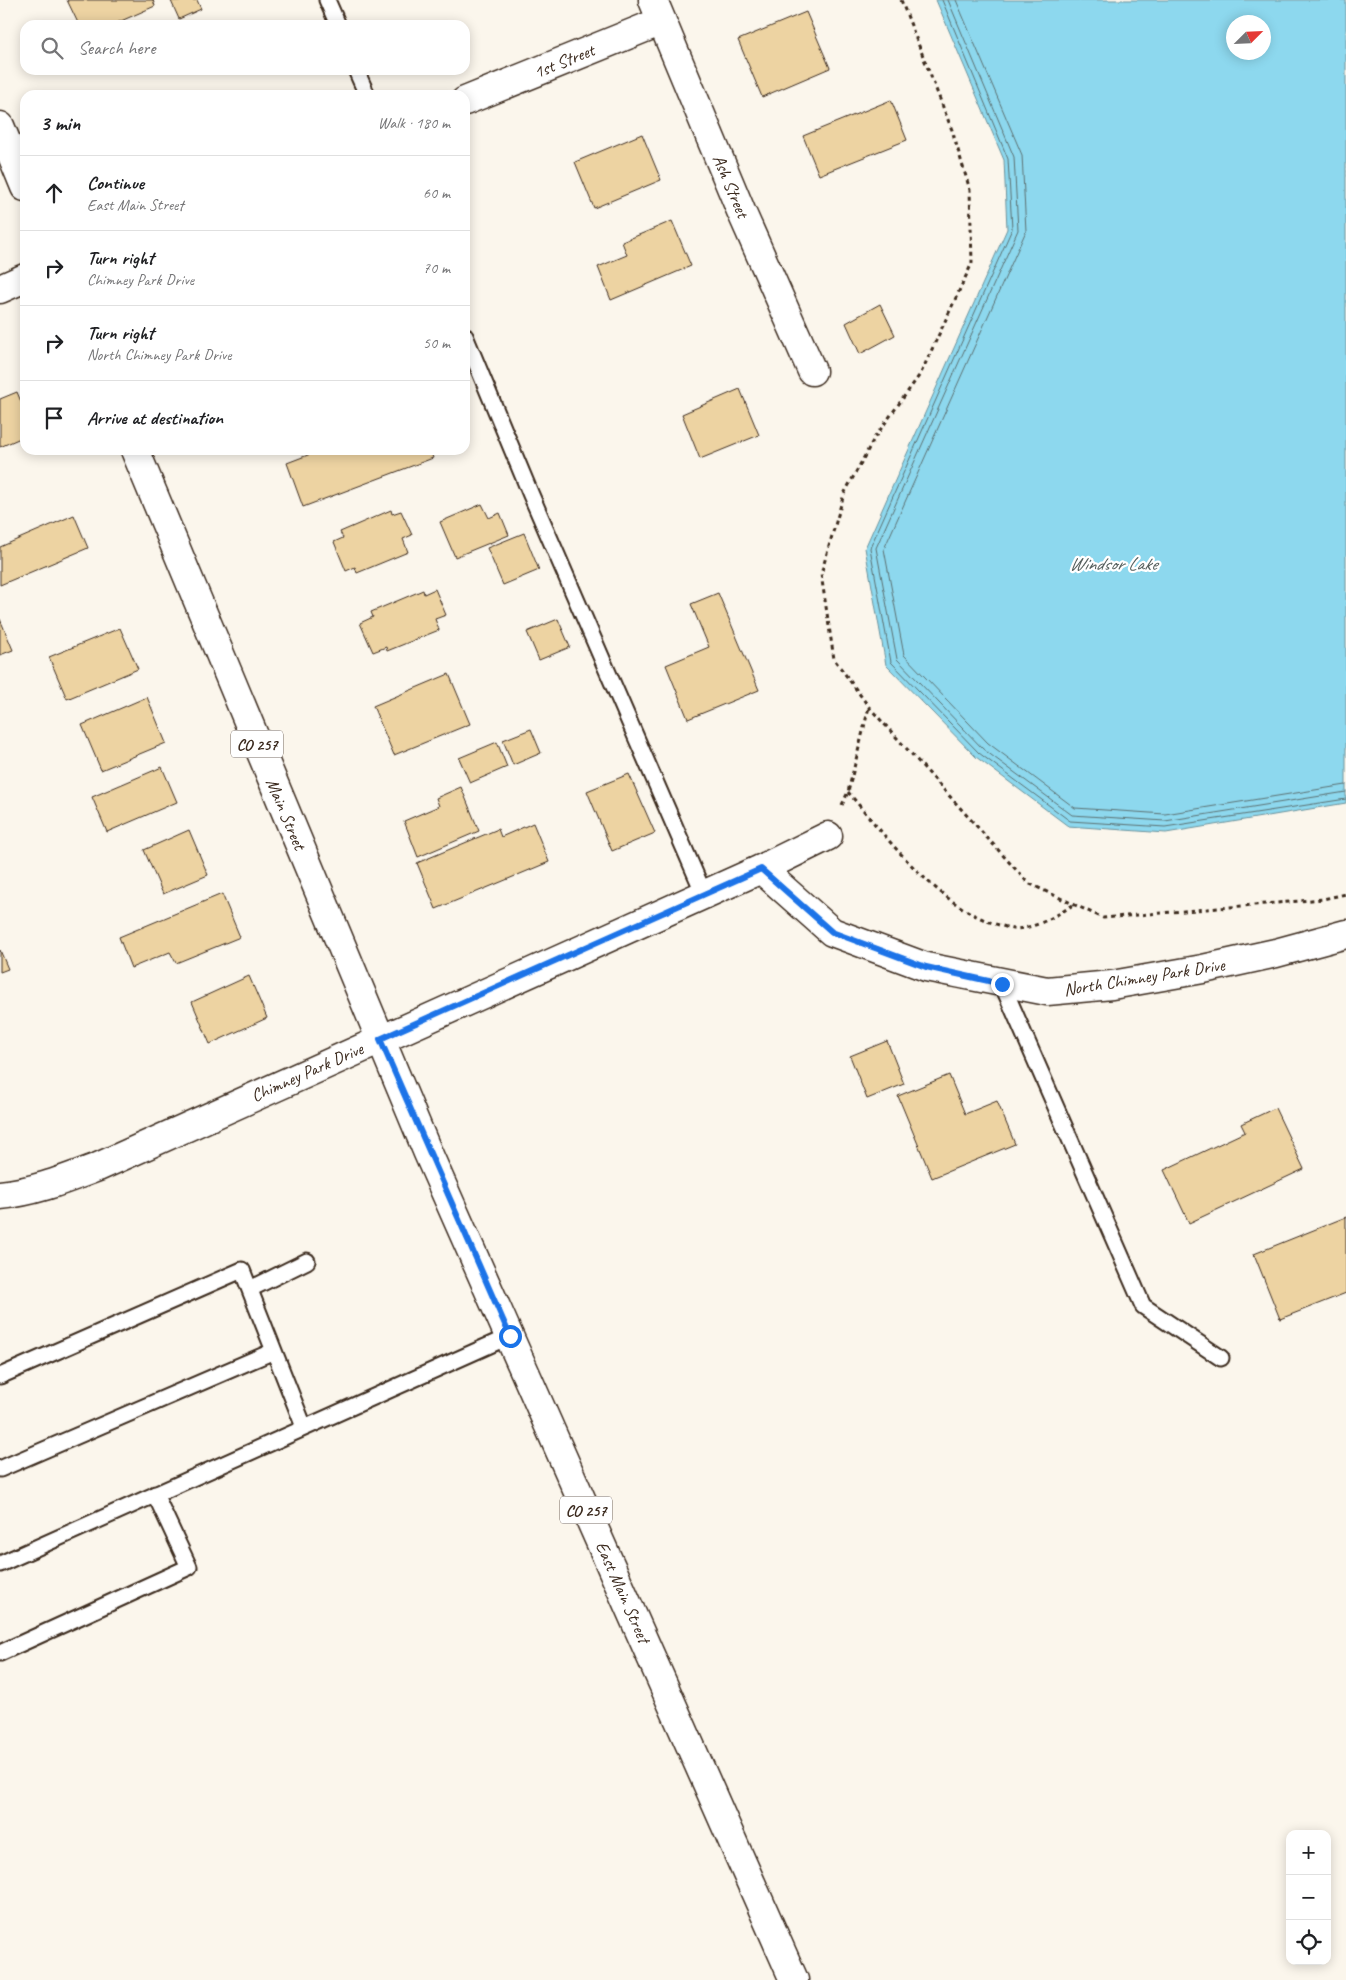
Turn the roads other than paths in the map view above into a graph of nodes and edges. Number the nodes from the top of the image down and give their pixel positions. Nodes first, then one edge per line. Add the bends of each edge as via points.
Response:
1 (328, 0) edge
2 (658, 10) edge
3 (336, 20) edge
4 (358, 75) edge
5 (365, 90) edge
6 (470, 98) edge
7 (0, 126) edge
8 (20, 175) edge
9 (20, 280) edge
10 (0, 288) edge
11 (470, 348) edge
12 (812, 371) dead end
13 (137, 455) edge
14 (828, 836) road end
15 (761, 869) junction
16 (704, 894) junction
17 (1346, 934) edge
18 (1002, 984) junction
19 (380, 1039) junction
20 (0, 1195) edge
21 (308, 1261) dead end
22 (250, 1289) junction
23 (510, 1336) junction
24 (274, 1351) junction
25 (1221, 1358) dead end
26 (0, 1376) edge
27 (304, 1427) junction
28 (0, 1470) edge
29 (155, 1494) junction
30 (0, 1564) edge
31 (0, 1653) edge
32 (794, 1980) edge

1 - 3 lane
2 - 6 street, 1st Street
2 - 12 street, Ash Street via 741,211
4 - 5 lane
7 - 8 street
9 - 10 street
11 - 16 lane via 534,504
13 - 19 street, Main Street / CO 257
14 - 15 street, Chimney Park Drive
15 - 16 street, Chimney Park Drive
15 - 18 street, North Chimney Park Drive via 832,932 926,967
16 - 19 street, Chimney Park Drive
17 - 18 street, North Chimney Park Drive via 1221,966 1112,985 1047,991
18 - 25 lane via 1142,1306
19 - 20 street, Chimney Park Drive via 98,1167 15,1194
19 - 23 street, East Main Street / CO 257
21 - 22 lane
22 - 24 lane
22 - 26 lane via 242,1270
23 - 27 lane
23 - 32 street, East Main Street / CO 257
24 - 27 lane
24 - 28 lane
27 - 29 lane
29 - 30 lane
29 - 31 lane via 189,1567

